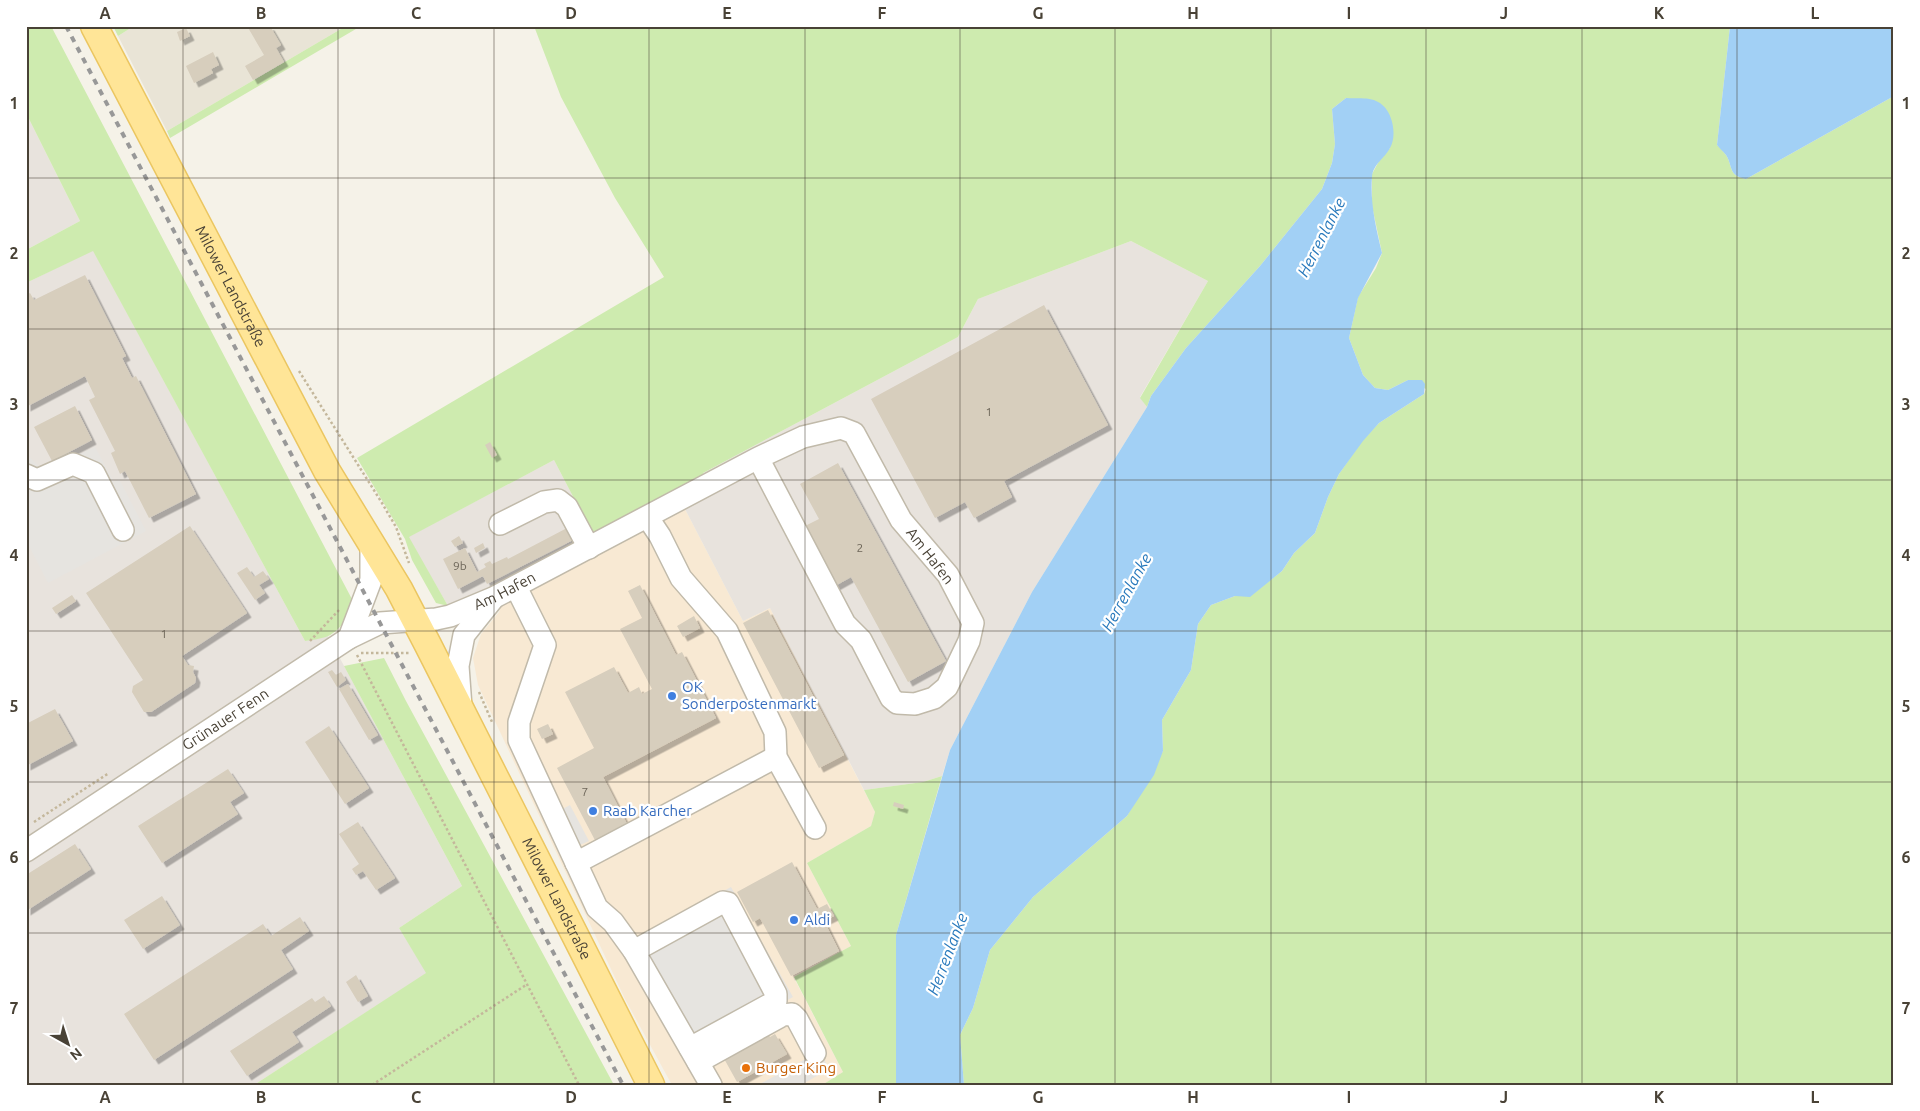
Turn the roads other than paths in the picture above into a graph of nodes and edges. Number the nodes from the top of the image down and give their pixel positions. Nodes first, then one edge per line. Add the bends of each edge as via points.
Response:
1 (94, 26) edge
2 (758, 458) junction
3 (26, 475) edge
4 (648, 518) junction
5 (500, 524) dead end
6 (124, 530) dead end
7 (371, 544) junction
8 (589, 548) junction
9 (516, 587) junction
10 (493, 598) junction
11 (416, 620) junction
12 (353, 646) junction
13 (461, 712) junction
14 (776, 757) junction
15 (815, 828) dead end
16 (35, 835) edge
17 (26, 851) edge
18 (576, 863) junction
19 (634, 951) junction
20 (815, 1053) dead end
21 (694, 1055) junction
22 (651, 1085) edge
23 (710, 1085) edge

1 - 7 main road, Milower Landstraße via 327,470
2 - 2 street, Am Hafen via 803,437 841,428 854,433 901,520 948,575 973,623 969,641 947,687 934,698 915,704 897,703 891,698 861,640 845,624
2 - 4 street, Am Hafen
3 - 6 street via 37,480 74,464 94,473
4 - 8 street, Am Hafen
4 - 14 street via 682,578 727,631 775,732
5 - 8 street via 544,502 558,500 567,507
7 - 11 main road, Milower Landstraße
7 - 12 street via 371,580
8 - 9 street, Am Hafen
9 - 10 street, Am Hafen
9 - 18 street, Milower Landstraße via 545,646 518,722 519,740
10 - 11 street, Am Hafen via 450,616
10 - 13 street, Milower Landstraße via 464,635 458,666
11 - 12 street, Grünauer Fenn via 380,623
11 - 13 main road, Milower Landstraße
12 - 16 street, Grünauer Fenn via 168,759
13 - 22 main road, Milower Landstraße
14 - 15 street
14 - 18 street
16 - 17 street, Grünauer Fenn
18 - 19 street, Milower Landstraße via 597,908 613,922
19 - 21 street, Milower Landstraße
19 - 21 street via 723,902 728,903 776,994 776,1001
20 - 21 street via 797,1020 792,1014 783,1014
21 - 23 street, Milower Landstraße

